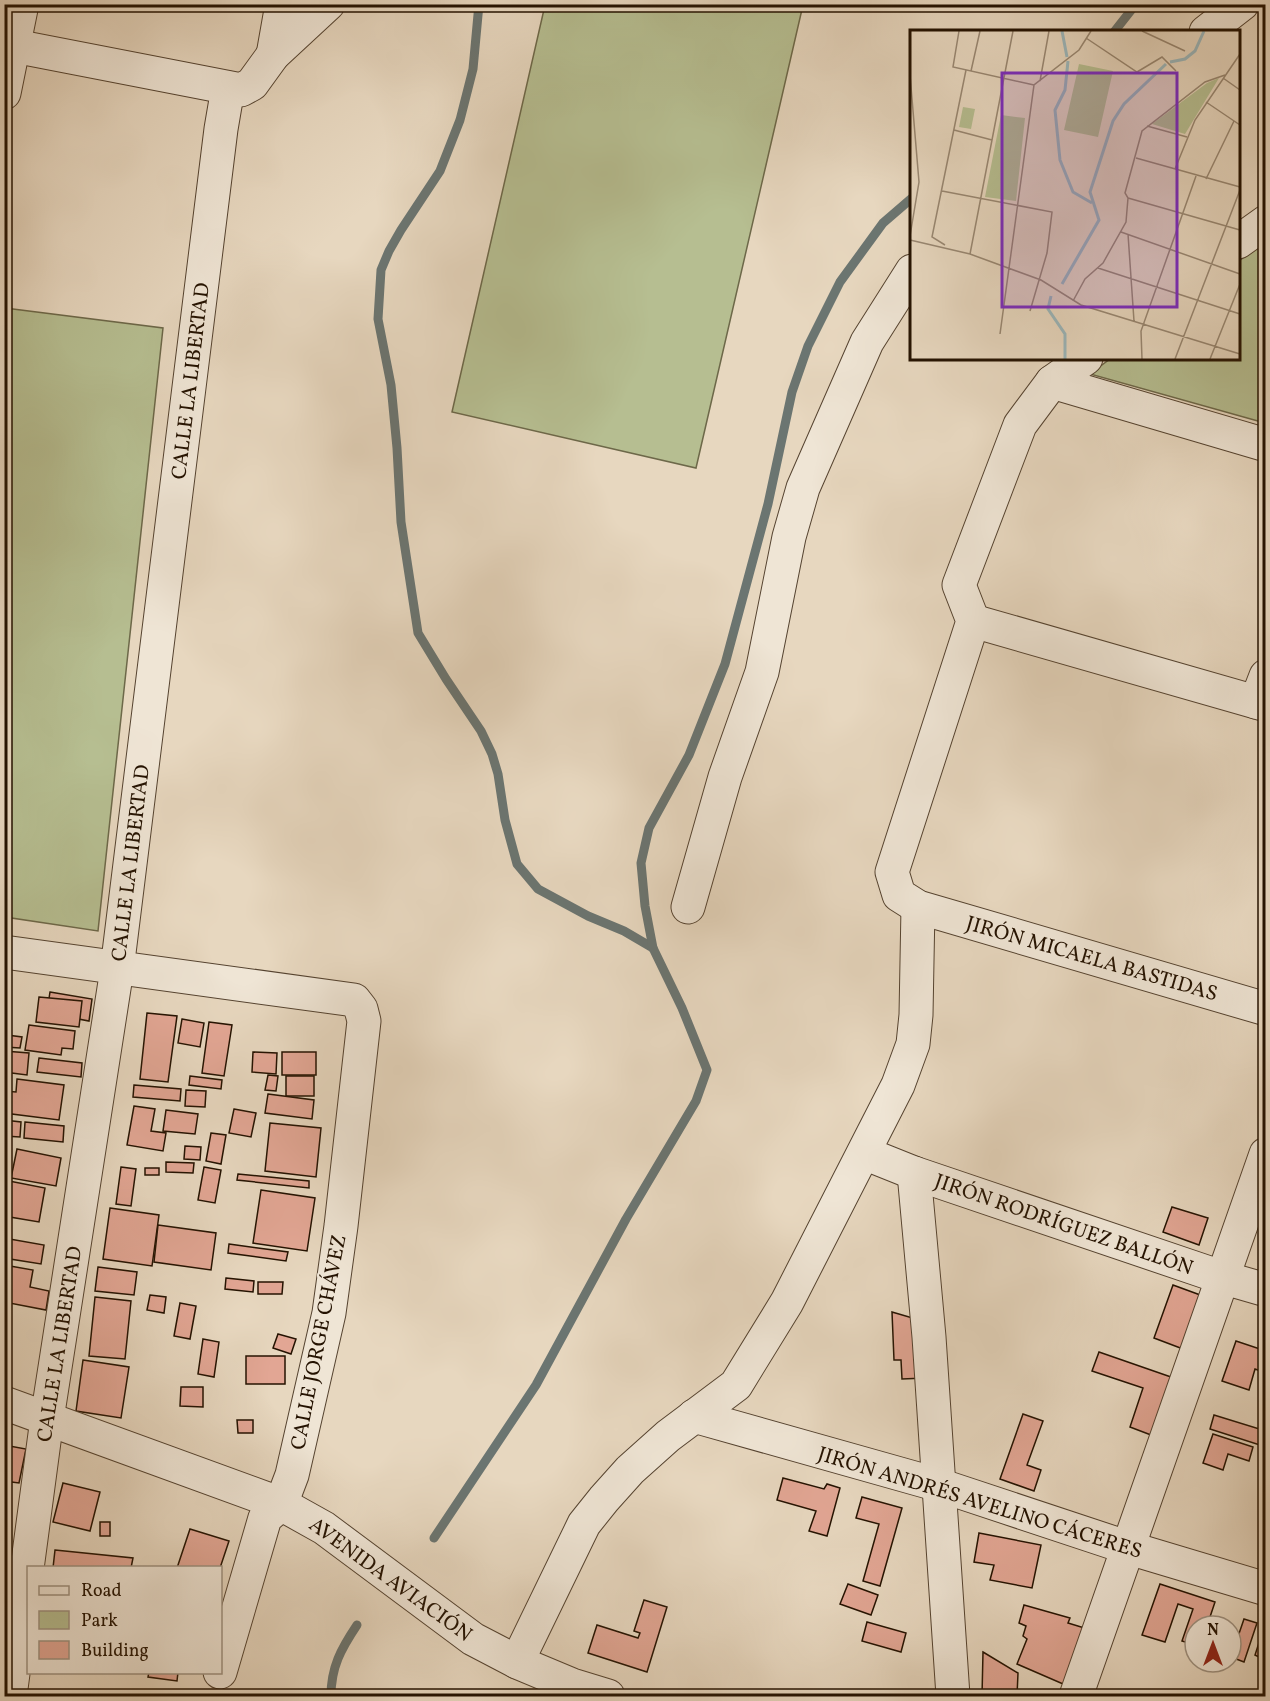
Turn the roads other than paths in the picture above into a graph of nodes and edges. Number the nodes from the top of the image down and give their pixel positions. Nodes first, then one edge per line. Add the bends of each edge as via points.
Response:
1 (22, 4) edge
2 (282, 4) edge
3 (328, 4) edge
4 (1242, 4) edge
5 (1209, 30) edge
6 (9, 45) edge
7 (273, 55) junction
8 (228, 88) junction
9 (4, 93) edge
10 (1266, 222) edge
11 (1240, 241) edge
12 (910, 274) edge
13 (1083, 360) edge
14 (1052, 382) junction
15 (1266, 445) edge
16 (973, 621) junction
17 (1262, 694) edge
18 (688, 907) dead end
19 (918, 907) junction
20 (4, 952) edge
21 (117, 969) junction
22 (1266, 1009) edge
23 (864, 1153) junction
24 (1266, 1154) edge
25 (914, 1173) junction
26 (1221, 1277) junction
27 (1266, 1290) edge
28 (4, 1403) edge
29 (694, 1416) junction
30 (47, 1419) junction
31 (939, 1485) junction
32 (281, 1504) junction
33 (1129, 1548) junction
34 (27, 1566) edge
35 (27, 1569) edge
36 (1266, 1589) edge
37 (517, 1662) junction
38 (222, 1665) edge
39 (219, 1674) edge
40 (10, 1696) edge
41 (213, 1696) edge
42 (608, 1696) edge
43 (953, 1696) edge
44 (1076, 1696) edge

1 - 6 street
2 - 7 street
3 - 7 street
4 - 5 street
6 - 8 street
6 - 9 street
7 - 8 street via 252,84 241,90
8 - 21 street, CALLE LA LIBERTAD
10 - 11 street
12 - 18 street via 867,342 803,488 789,537 762,672 725,777
13 - 14 street
14 - 15 street
14 - 16 street via 1020,425 959,585
16 - 17 street
16 - 19 street via 892,872 899,895
19 - 22 street, JIRÓN MICAELA BASTIDAS
19 - 23 street via 913,1044 898,1085
20 - 21 street
21 - 30 street, CALLE LA LIBERTAD
21 - 32 street, CALLE JORGE CHÁVEZ via 354,1000 361,1009 364,1021 328,1313 292,1475
23 - 25 street, JIRÓN RODRÍGUEZ BALLÓN
23 - 29 street via 787,1302 736,1384
24 - 26 street
25 - 26 street, JIRÓN RODRÍGUEZ BALLÓN
25 - 31 street
26 - 27 street, JIRÓN RODRÍGUEZ BALLÓN
26 - 33 street
28 - 30 street, AVENIDA AVIACIÓN
29 - 31 street, JIRÓN ANDRÉS AVELINO CÁCERES
29 - 37 street via 630,1470 584,1524
30 - 32 street, AVENIDA AVIACIÓN
30 - 34 street, CALLE LA LIBERTAD
31 - 33 street, JIRÓN ANDRÉS AVELINO CÁCERES
31 - 43 street
32 - 37 street, AVENIDA AVIACIÓN via 324,1528 473,1639
32 - 38 street, CALLE JORGE CHÁVEZ via 265,1518
33 - 36 street, JIRÓN ANDRÉS AVELINO CÁCERES
33 - 44 street
35 - 40 street, CALLE LA LIBERTAD
37 - 42 street, AVENIDA AVIACIÓN
39 - 41 street, CALLE JORGE CHÁVEZ

